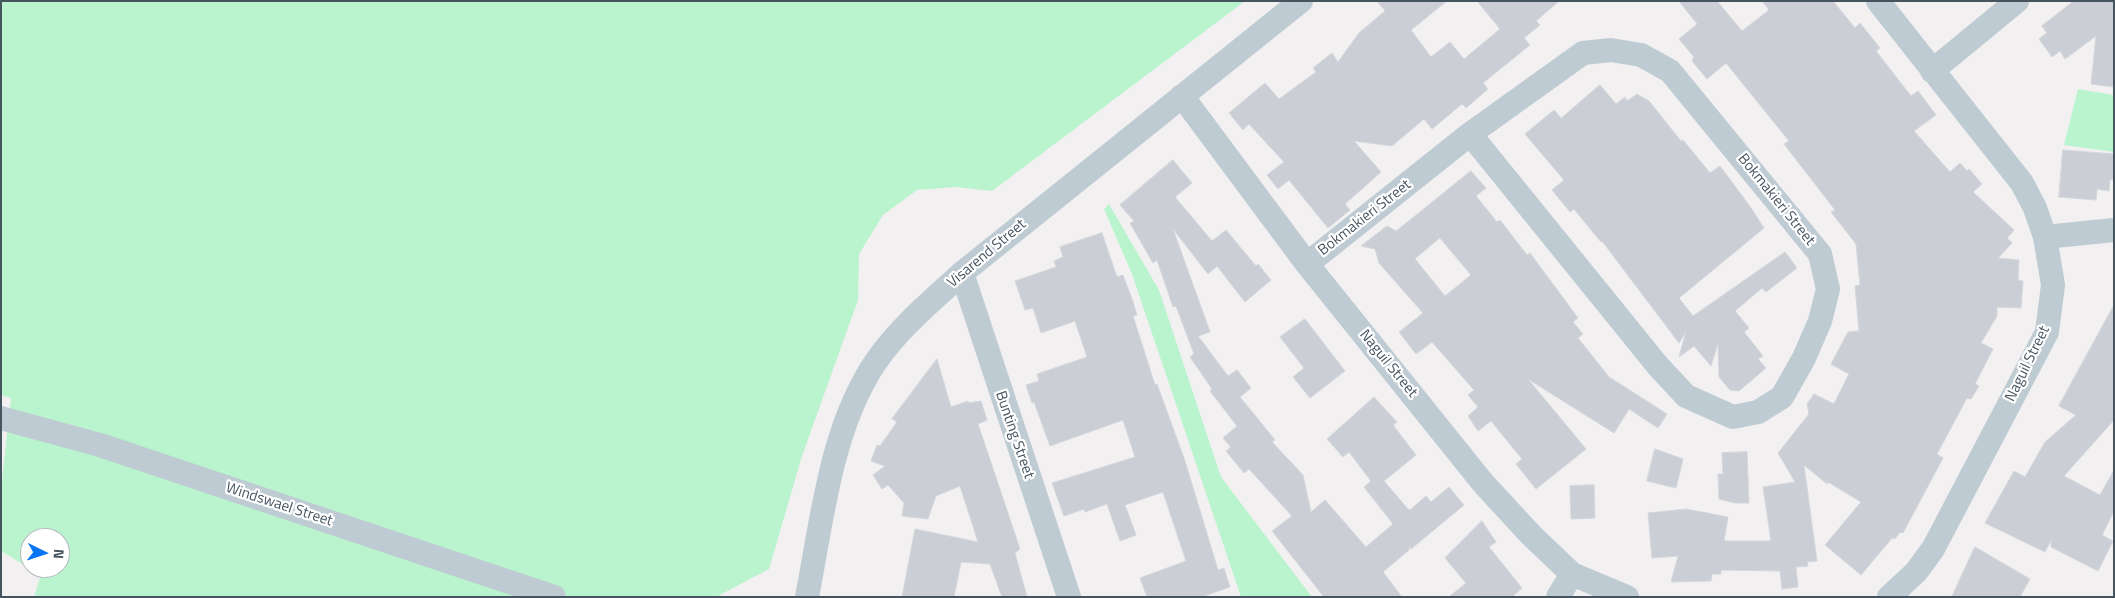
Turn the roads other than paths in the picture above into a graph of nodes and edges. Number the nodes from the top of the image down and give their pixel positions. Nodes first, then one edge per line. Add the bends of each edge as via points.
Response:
1 (1301, 1) edge
2 (1878, 1) edge
3 (2017, 1) edge
4 (1932, 71) junction
5 (1182, 96) junction
6 (1470, 134) junction
7 (2114, 230) edge
8 (2045, 237) junction
9 (1307, 264) junction
10 (962, 273) junction
11 (1, 418) edge
12 (1572, 574) junction
13 (554, 597) edge
14 (807, 597) edge
15 (1069, 597) edge
16 (1558, 597) edge
17 (1626, 597) edge
18 (1889, 597) edge

1 - 5 street, Visarend Street
2 - 4 street, Naguil Street
3 - 4 street
4 - 8 street, Naguil Street via 2022,182
5 - 9 street, Naguil Street
5 - 10 street, Visarend Street
6 - 6 street, Bokmakieri Street via 1583,53 1611,50 1641,55 1670,71 1820,254 1828,289 1820,321 1782,397 1758,412 1733,417 1686,396 1658,366
6 - 9 street, Bokmakieri Street
7 - 8 street
8 - 18 street, Naguil Street via 2053,285 2047,332 1933,549 1916,572
9 - 12 street, Naguil Street via 1484,483 1531,536
10 - 14 street, Visarend Street via 916,316 877,360 859,392 845,423 830,480
10 - 15 street, Bunting Street
11 - 13 street, Windswael Street via 100,446
12 - 16 street
12 - 17 street, Naguil Street

